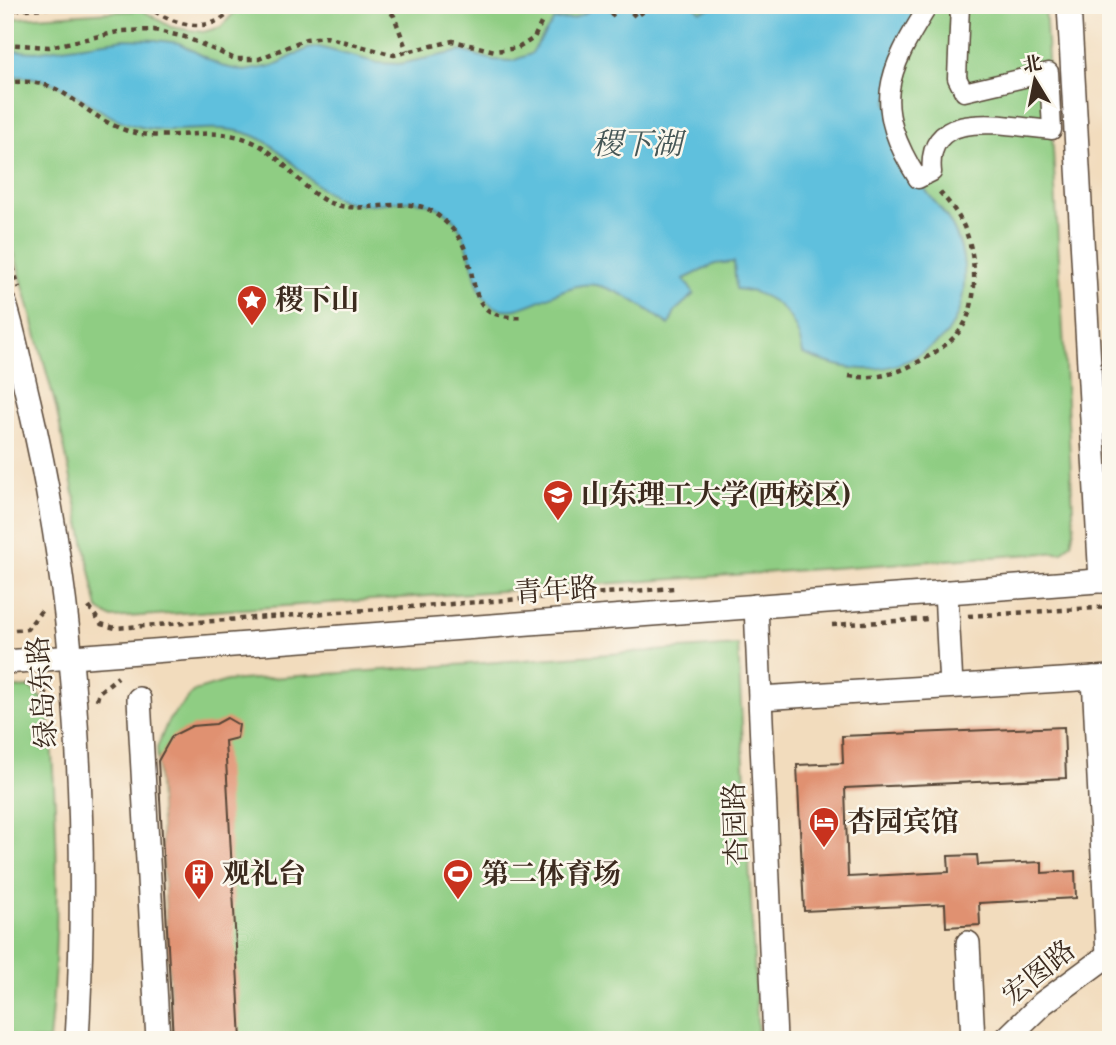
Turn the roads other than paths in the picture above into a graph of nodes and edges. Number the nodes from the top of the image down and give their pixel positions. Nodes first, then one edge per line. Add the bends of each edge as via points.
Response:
1 (929, 5) edge
2 (960, 5) edge
3 (1069, 5) edge
4 (14, 302) edge
5 (1106, 581) edge
6 (946, 592) junction
7 (756, 606) junction
8 (71, 657) junction
9 (5, 662) edge
10 (1102, 677) edge
11 (951, 686) junction
12 (760, 698) junction
13 (139, 699) dead end
14 (968, 943) dead end
15 (1109, 954) edge
16 (77, 1040) edge
17 (158, 1040) edge
18 (775, 1040) edge
19 (973, 1040) edge
20 (1005, 1040) edge

1 - 2 street via 901,49 887,102 890,125 918,179 932,172 930,152 941,135 966,122 1052,130 1049,72 964,92 957,78
3 - 5 street
4 - 8 street, 绿岛东路 via 58,544
5 - 6 street, 青年路
6 - 7 street, 青年路
6 - 11 street
7 - 8 street, 青年路
7 - 12 street, 杏园路
8 - 9 street, 青年路
8 - 16 street, 绿岛东路 via 83,940
10 - 11 street
10 - 15 street
11 - 12 street
12 - 18 street, 杏园路
13 - 17 street
14 - 19 street
15 - 20 street, 宏图路 via 1043,1003

